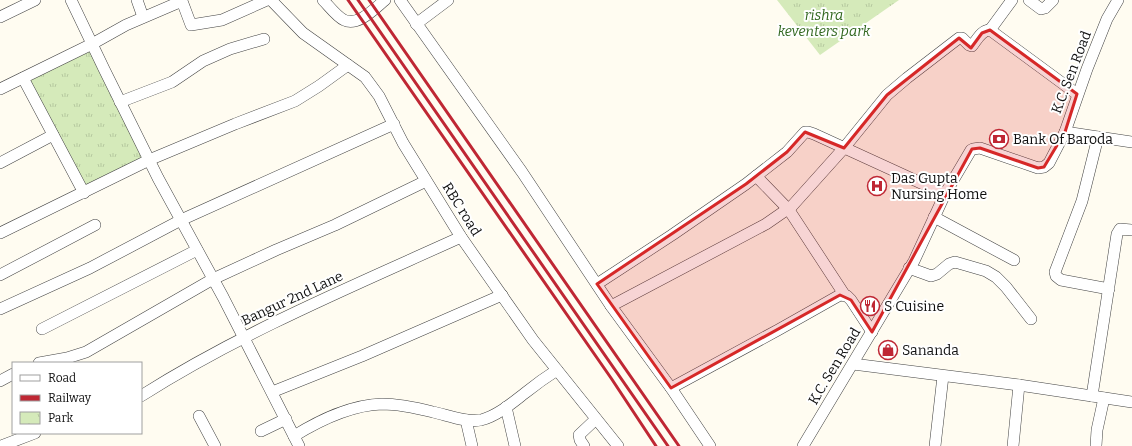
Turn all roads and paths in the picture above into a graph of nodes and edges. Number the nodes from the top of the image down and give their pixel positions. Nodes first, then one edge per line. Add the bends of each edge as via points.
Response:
1 (35, 0) edge
2 (71, 0) edge
3 (136, 0) edge
4 (268, 0) edge
5 (271, 0) edge
6 (323, 0) edge
7 (385, 0) edge
8 (400, 0) edge
9 (448, 0) edge
10 (1012, 0) edge
11 (1028, 0) edge
12 (1053, 0) edge
13 (1118, 0) edge
14 (0, 17) edge
15 (143, 17) junction
16 (416, 24) junction
17 (990, 30) junction
18 (264, 39) dead end
19 (92, 44) junction
20 (348, 65) junction
21 (23, 78) junction
22 (0, 89) edge
23 (1077, 94) junction
24 (120, 102) junction
25 (394, 124) junction
26 (1064, 132) junction
27 (53, 135) junction
28 (1098, 137) junction
29 (1132, 142) edge
30 (844, 148) junction
31 (150, 160) junction
32 (0, 164) edge
33 (756, 176) junction
34 (426, 181) junction
35 (84, 193) junction
36 (945, 194) junction
37 (789, 210) junction
38 (934, 217) junction
39 (181, 220) junction
40 (95, 225) dead end
41 (1132, 230) edge
42 (0, 233) edge
43 (461, 237) junction
44 (197, 250) junction
45 (1014, 260) dead end
46 (909, 268) junction
47 (0, 274) edge
48 (213, 280) junction
49 (597, 284) junction
50 (1109, 289) junction
51 (844, 294) junction
52 (502, 295) junction
53 (611, 306) junction
54 (0, 310) edge
55 (1030, 319) dead end
56 (42, 329) dead end
57 (872, 332) junction
58 (244, 337) junction
59 (45, 362) edge
60 (852, 364) junction
61 (557, 370) junction
62 (12, 375) edge
63 (943, 376) junction
64 (0, 381) edge
65 (1019, 385) junction
66 (671, 388) junction
67 (272, 392) junction
68 (142, 395) edge
69 (1092, 396) junction
70 (1104, 398) junction
71 (1132, 402) edge
72 (506, 407) junction
73 (199, 416) dead end
74 (286, 419) junction
75 (596, 419) junction
76 (466, 420) junction
77 (261, 431) dead end
78 (32, 434) edge
79 (297, 441) edge
80 (1, 446) edge
81 (215, 446) edge
82 (472, 446) edge
83 (515, 446) edge
84 (584, 446) edge
85 (618, 446) edge
86 (710, 446) edge
87 (803, 446) edge
88 (935, 446) edge
89 (1013, 446) edge
90 (1096, 446) edge

1 - 14 street
2 - 19 street
3 - 15 street
4 - 15 street via 222,20 191,25 182,1
5 - 20 street, RBC road via 303,33
6 - 7 street via 344,20 353,22
8 - 16 street
9 - 16 street
10 - 17 street
11 - 12 street via 1041,9 1046,8
13 - 23 street, K.C. Sen Road
15 - 19 street
16 - 49 street via 522,172
17 - 23 street
17 - 30 street via 984,31 972,46 962,38 957,39 907,78 887,95
18 - 24 street via 230,49 203,61 172,82
19 - 21 street
19 - 24 street
20 - 25 street, RBC road via 365,77
20 - 31 street via 295,101
21 - 22 street
21 - 27 street
23 - 26 street, K.C. Sen Road
24 - 31 street
25 - 34 street, RBC road
25 - 39 street
26 - 28 street
26 - 36 street, K.C. Sen Road via 1051,160 1042,168 980,148 973,149
27 - 32 street
27 - 35 street
28 - 29 street
28 - 50 street via 1082,200 1055,272 1061,280
30 - 33 street via 805,132 787,152
30 - 36 street
30 - 37 street
31 - 35 street
31 - 39 street
33 - 37 street
33 - 49 street
34 - 43 street, RBC road
34 - 48 street
35 - 42 street
36 - 38 street, K.C. Sen Road
37 - 51 street
37 - 53 street
38 - 45 street
38 - 46 street, K.C. Sen Road
39 - 44 street
39 - 54 street via 90,268
40 - 47 street
41 - 50 street via 1120,229 1118,232
43 - 52 street, RBC road
43 - 58 street, Bangur 2nd Lane
44 - 48 street
44 - 56 street
46 - 55 street via 931,276 955,262 986,271 1006,287
46 - 57 street, K.C. Sen Road
48 - 58 street
48 - 59 street via 86,352
49 - 53 street
50 - 69 street
51 - 57 street via 851,300
51 - 66 street
52 - 61 street, RBC road
52 - 67 street
53 - 66 street
57 - 60 street, K.C. Sen Road
58 - 67 street
58 - 68 street, Bangur 2nd Lane
60 - 63 street
60 - 87 street, K.C. Sen Road
61 - 72 street
61 - 75 street, RBC road
62 - 64 street
63 - 65 street
63 - 88 street
65 - 69 street
65 - 89 street
66 - 86 street
67 - 74 street
69 - 70 street
70 - 71 street
70 - 90 street
72 - 76 street via 481,420
72 - 83 street
73 - 81 street
74 - 77 street
74 - 79 street
75 - 84 street via 579,434
75 - 85 street, RBC road
76 - 79 street via 432,411 381,404 329,417
76 - 82 street
78 - 80 street

